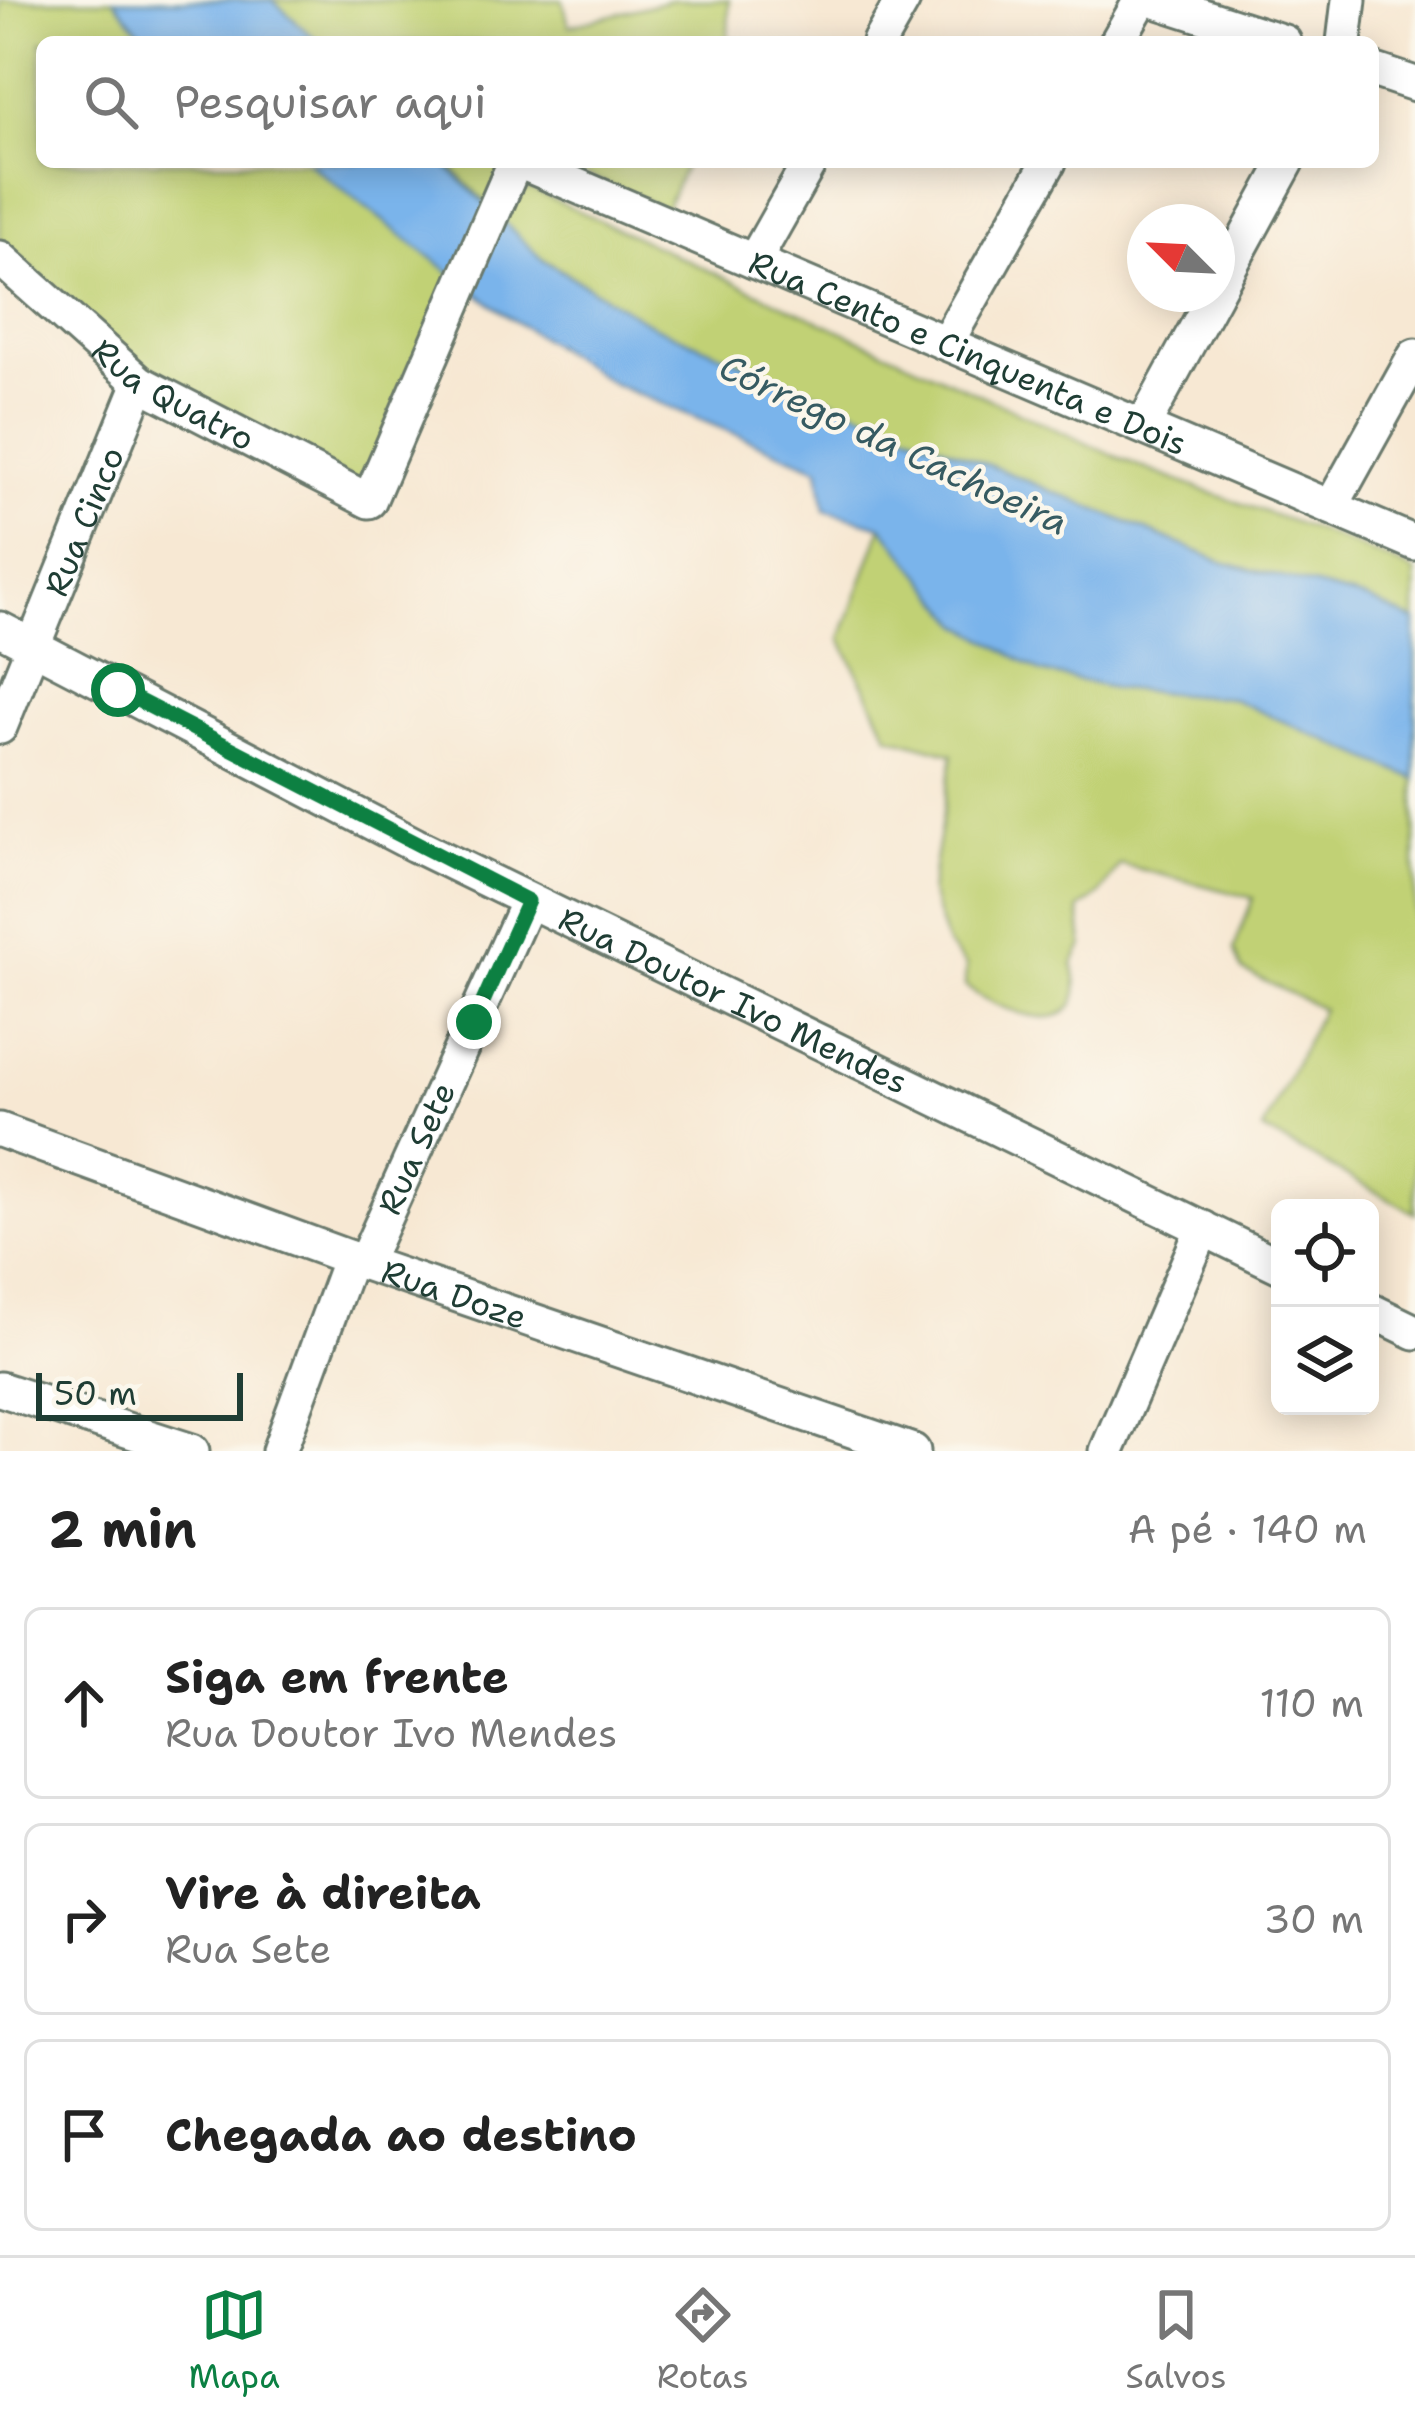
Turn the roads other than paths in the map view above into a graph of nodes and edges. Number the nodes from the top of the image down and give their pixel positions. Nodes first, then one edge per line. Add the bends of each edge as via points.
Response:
1 (903, 0) edge
2 (1141, 0) edge
3 (1153, 0) edge
4 (1349, 0) edge
5 (882, 36) edge
6 (1120, 36) edge
7 (1265, 36) edge
8 (1345, 36) edge
9 (1379, 72) edge
10 (1415, 84) edge
11 (515, 168) edge
12 (532, 168) edge
13 (807, 168) edge
14 (1046, 168) edge
15 (1284, 168) edge
16 (1235, 257) edge
17 (0, 258) edge
18 (754, 261) junction
19 (1205, 312) edge
20 (946, 343) junction
21 (1415, 356) edge
22 (140, 383) junction
23 (1143, 427) junction
24 (1331, 507) junction
25 (1415, 543) edge
26 (0, 629) edge
27 (33, 646) junction
28 (0, 727) edge
29 (528, 901) junction
30 (0, 1130) edge
31 (1203, 1228) junction
32 (357, 1260) junction
33 (1271, 1261) edge
34 (1379, 1314) edge
35 (1415, 1332) edge
36 (0, 1389) edge
37 (192, 1451) edge
38 (280, 1451) edge
39 (913, 1451) edge
40 (1107, 1451) edge

1 - 5 street
2 - 6 street
3 - 7 street
4 - 8 street
9 - 10 street
11 - 22 street, Rua Quatro via 369,502
12 - 18 street, Rua Cento e Cinquenta e Dois
13 - 18 street
14 - 20 street
15 - 16 street
17 - 22 street, Rua Quatro
18 - 20 street, Rua Cento e Cinquenta e Dois
19 - 23 street
20 - 23 street, Rua Cento e Cinquenta e Dois
21 - 24 street
22 - 27 street, Rua Cinco
23 - 24 street, Rua Cento e Cinquenta e Dois
24 - 25 street, Rua Cento e Cinquenta e Dois
26 - 27 street, Rua Doutor Ivo Mendes
27 - 28 street, Rua Cinco
27 - 29 street, Rua Doutor Ivo Mendes
29 - 31 street, Rua Doutor Ivo Mendes
29 - 32 street, Rua Sete
30 - 32 street, Rua Doze
31 - 33 street, Rua Doutor Ivo Mendes
31 - 40 street
32 - 38 street, Rua Sete
32 - 39 street, Rua Doze
34 - 35 street
36 - 37 street

